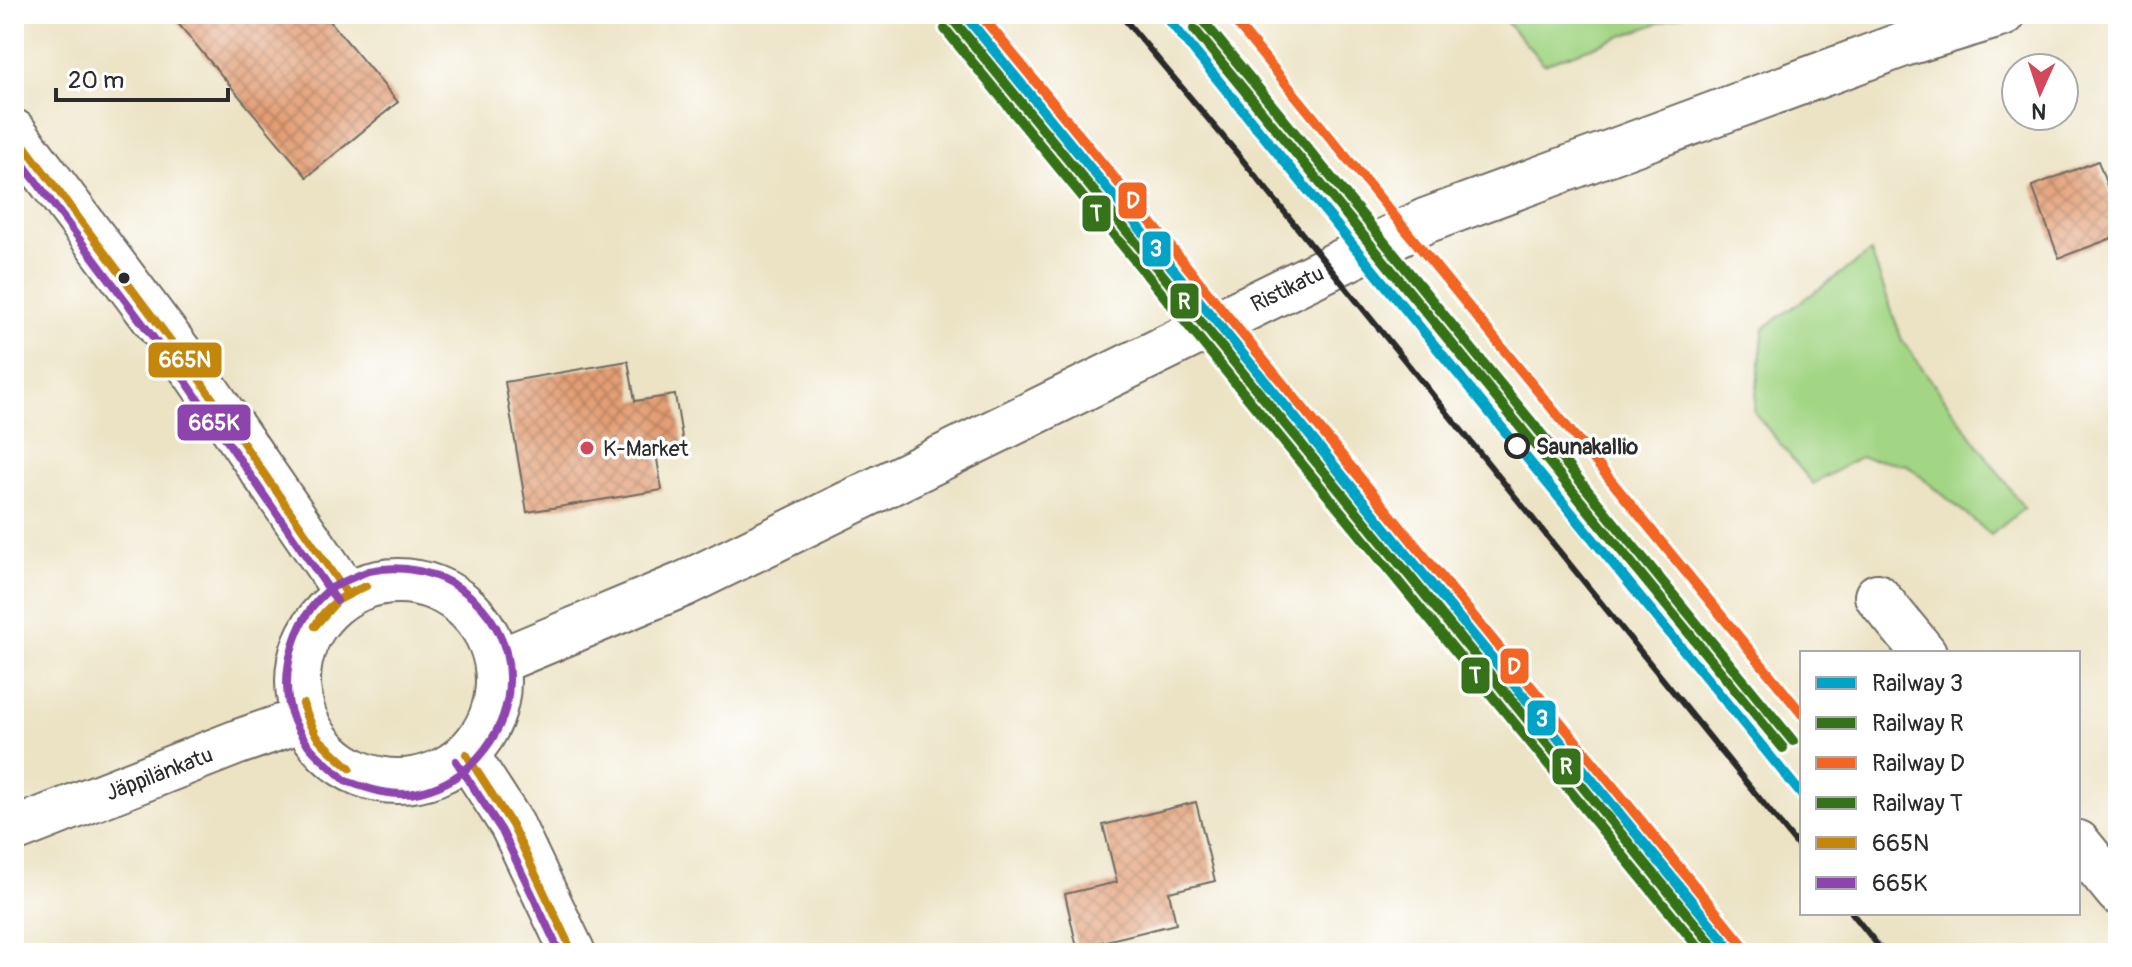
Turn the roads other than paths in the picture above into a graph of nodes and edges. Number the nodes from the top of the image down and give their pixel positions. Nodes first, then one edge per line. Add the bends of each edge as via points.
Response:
1 (2003, 14) edge
2 (14, 132) edge
3 (347, 594) junction
4 (1877, 596) dead end
5 (1922, 651) edge
6 (497, 662) junction
7 (304, 719) junction
8 (466, 754) junction
9 (14, 830) edge
10 (2080, 845) edge
11 (2118, 892) edge
12 (573, 953) edge

1 - 6 street, Ristikatu via 1904,44 1425,221 684,584
2 - 3 street via 195,373
3 - 6 street via 400,580 452,595 488,637
3 - 7 street via 308,635 299,662
4 - 5 street
6 - 8 street via 493,711 483,735
7 - 8 street via 333,758 376,779 425,778
7 - 9 street, Jäppilänkatu
8 - 12 street via 512,825
10 - 11 street

